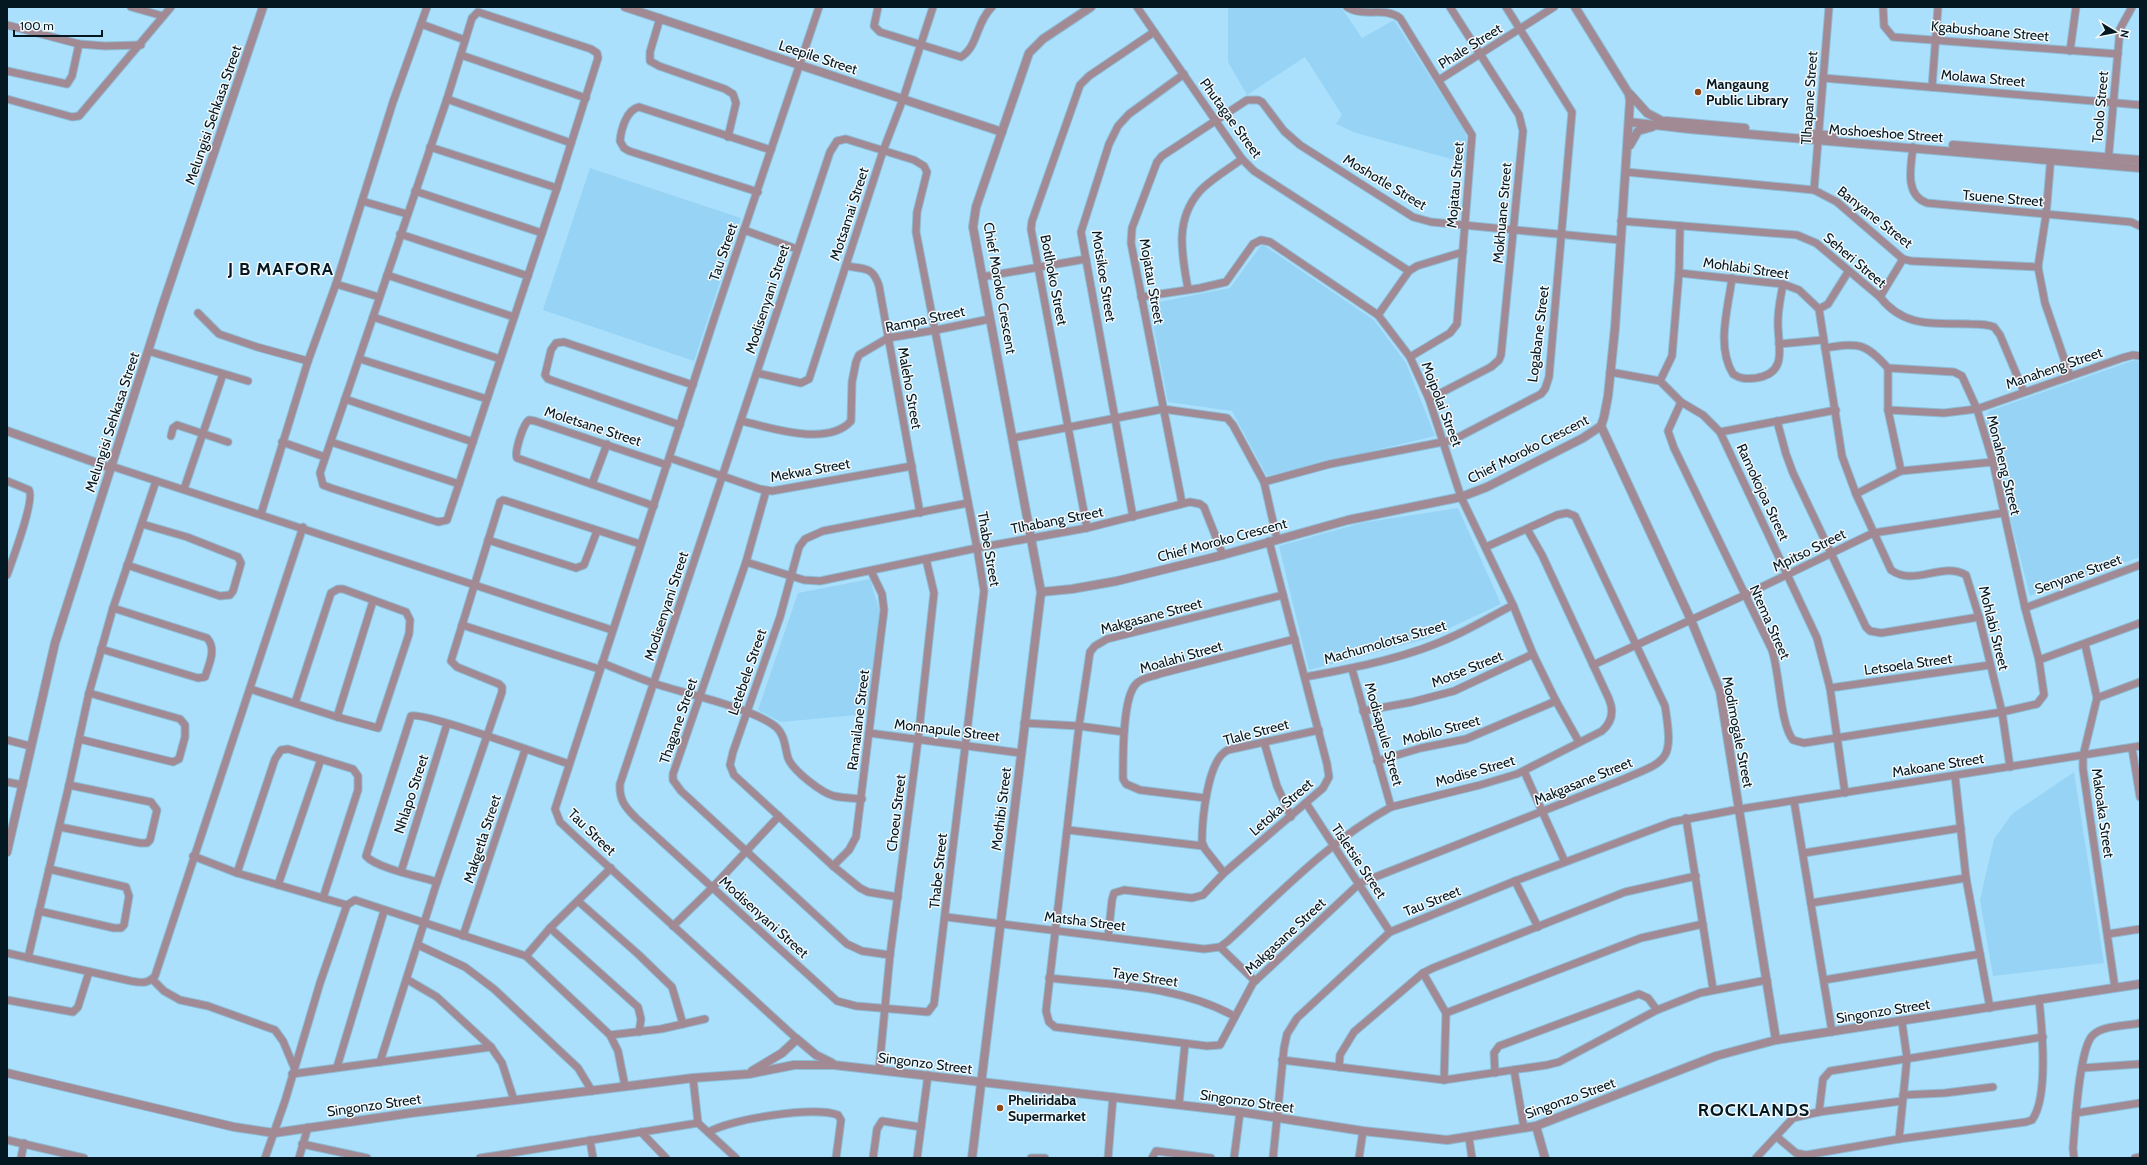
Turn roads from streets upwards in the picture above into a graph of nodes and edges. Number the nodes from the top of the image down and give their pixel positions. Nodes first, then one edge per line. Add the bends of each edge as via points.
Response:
1 (132, 7) edge
2 (171, 7) edge
3 (263, 7) edge
4 (427, 7) edge
5 (625, 7) edge
6 (819, 7) edge
7 (878, 7) edge
8 (933, 7) edge
9 (992, 7) edge
10 (1091, 7) edge
11 (1137, 7) edge
12 (1347, 7) edge
13 (1450, 7) edge
14 (1506, 7) edge
15 (1554, 7) edge
16 (1574, 7) edge
17 (1829, 7) edge
18 (1883, 7) edge
19 (1938, 7) edge
20 (2076, 7) edge
21 (2132, 7) edge
22 (163, 16) junction
23 (660, 18) junction
24 (421, 24) junction
25 (7, 25) edge
26 (1520, 29) junction
27 (1154, 32) junction
28 (465, 40) junction
29 (1936, 40) junction
30 (79, 44) junction
31 (141, 45) junction
32 (921, 46) junction
33 (2070, 51) junction
34 (1480, 54) junction
35 (2118, 54) junction
36 (461, 55) junction
37 (800, 65) junction
38 (7, 71) edge
39 (1184, 74) junction
40 (1824, 78) junction
41 (1439, 80) junction
42 (1932, 87) junction
43 (1629, 94) junction
44 (586, 98) junction
45 (7, 99) edge
46 (447, 99) junction
47 (903, 99) junction
48 (2115, 104) junction
49 (2140, 105) edge
50 (1216, 119) junction
51 (1629, 121) junction
52 (1662, 123) junction
53 (1002, 132) junction
54 (728, 137) junction
55 (1819, 138) junction
56 (571, 143) junction
57 (430, 147) junction
58 (1913, 147) junction
59 (771, 150) junction
60 (883, 151) junction
61 (1627, 155) junction
62 (2051, 157) junction
63 (1242, 159) junction
64 (2140, 160) edge
65 (2108, 161) junction
66 (2140, 168) edge
67 (1626, 172) junction
68 (557, 188) junction
69 (1814, 190) junction
70 (415, 191) junction
71 (758, 192) junction
72 (362, 201) junction
73 (407, 214) junction
74 (2046, 214) junction
75 (1621, 221) junction
76 (1465, 226) junction
77 (1680, 226) junction
78 (2140, 226) edge
79 (1514, 229) junction
80 (744, 230) junction
81 (542, 233) junction
82 (400, 234) junction
83 (1562, 234) junction
84 (1620, 240) junction
85 (797, 249) junction
86 (1463, 252) junction
87 (1086, 259) junction
88 (1903, 259) junction
89 (846, 266) junction
90 (1038, 267) junction
91 (2038, 267) junction
92 (1409, 271) junction
93 (1848, 272) junction
94 (1679, 273) junction
95 (387, 275) junction
96 (528, 276) junction
97 (982, 277) junction
98 (1732, 278) junction
99 (336, 284) junction
100 (1783, 284) junction
101 (1188, 289) junction
102 (379, 297) junction
103 (1141, 297) junction
104 (1880, 297) junction
105 (1819, 309) junction
106 (198, 313) dead end
107 (1378, 315) junction
108 (373, 317) junction
109 (514, 317) junction
110 (990, 319) junction
111 (936, 330) junction
112 (888, 338) junction
113 (1823, 340) junction
114 (1779, 344) junction
115 (1825, 348) junction
116 (148, 352) junction
117 (2140, 356) edge
118 (1410, 357) junction
119 (360, 359) junction
120 (500, 359) junction
121 (308, 361) junction
122 (1888, 368) junction
123 (1610, 372) junction
124 (757, 373) junction
125 (223, 374) junction
126 (2070, 376) junction
127 (1660, 381) junction
128 (248, 382) dead end
129 (693, 385) junction
130 (2024, 392) junction
131 (345, 399) junction
132 (487, 399) junction
133 (1429, 399) junction
134 (1681, 402) junction
135 (1163, 409) junction
136 (1977, 409) junction
137 (1836, 410) junction
138 (1888, 410) junction
139 (1115, 420) junction
140 (742, 421) junction
141 (1778, 421) junction
142 (680, 425) junction
143 (1600, 426) junction
144 (1070, 428) junction
145 (7, 431) edge
146 (1720, 432) junction
147 (203, 434) junction
148 (171, 436) dead end
149 (1013, 438) junction
150 (1443, 441) junction
151 (228, 442) dead end
152 (282, 442) junction
153 (331, 442) junction
154 (473, 442) junction
155 (607, 444) junction
156 (325, 457) junction
157 (669, 462) junction
158 (1993, 462) junction
159 (912, 466) junction
160 (111, 467) junction
161 (1901, 471) junction
162 (723, 477) junction
163 (156, 481) junction
164 (7, 482) edge
165 (1264, 482) junction
166 (459, 484) junction
167 (592, 484) junction
168 (184, 489) junction
169 (766, 491) junction
170 (1856, 494) junction
171 (1461, 497) junction
172 (968, 503) junction
173 (1182, 503) junction
174 (654, 506) junction
175 (920, 513) junction
176 (2003, 513) junction
177 (261, 514) junction
178 (1133, 518) junction
179 (142, 524) junction
180 (303, 527) junction
181 (1087, 528) junction
182 (1527, 529) junction
183 (597, 531) junction
184 (1873, 533) junction
185 (1032, 538) junction
186 (488, 540) junction
187 (1273, 540) junction
188 (640, 544) junction
189 (1486, 547) junction
190 (977, 548) junction
191 (1830, 554) junction
192 (1223, 555) junction
193 (926, 559) junction
194 (746, 562) junction
195 (127, 565) junction
196 (2140, 565) edge
197 (871, 571) junction
198 (7, 575) edge
199 (1788, 575) junction
200 (791, 576) junction
201 (475, 584) junction
202 (1041, 592) junction
203 (1283, 595) junction
204 (1745, 595) junction
205 (373, 601) junction
206 (1513, 605) junction
207 (113, 608) junction
208 (2025, 608) junction
209 (1979, 617) junction
210 (1691, 620) junction
211 (2140, 623) edge
212 (462, 625) junction
213 (612, 630) junction
214 (1295, 639) junction
215 (2084, 644) junction
216 (1638, 646) junction
217 (101, 649) junction
218 (1533, 654) junction
219 (2039, 660) junction
220 (1593, 665) junction
221 (1990, 665) junction
222 (601, 666) junction
223 (1352, 669) junction
224 (1306, 677) junction
225 (2140, 682) edge
226 (654, 684) junction
227 (1830, 688) junction
228 (250, 689) junction
229 (89, 693) junction
230 (700, 698) junction
231 (2097, 698) junction
232 (1556, 701) junction
233 (295, 704) junction
234 (2037, 704) joint
235 (1363, 710) junction
236 (747, 712) junction
237 (2002, 712) junction
238 (337, 717) junction
239 (1024, 723) junction
240 (447, 724) junction
241 (1078, 726) junction
242 (1319, 730) junction
243 (1124, 732) junction
244 (869, 733) junction
245 (486, 736) junction
246 (1836, 737) junction
247 (7, 740) edge
248 (79, 740) junction
249 (918, 740) junction
250 (1264, 742) junction
251 (1579, 742) junction
252 (30, 746) junction
253 (966, 746) junction
254 (2140, 746) edge
255 (2132, 748) junction
256 (525, 750) junction
257 (1021, 753) junction
258 (2083, 756) junction
259 (322, 759) junction
260 (1377, 761) junction
261 (569, 764) junction
262 (2010, 767) junction
263 (1524, 771) junction
264 (1955, 776) junction
265 (7, 782) edge
266 (23, 785) junction
267 (70, 785) junction
268 (1845, 794) junction
269 (2140, 797) edge
270 (1205, 798) junction
271 (862, 799) junction
272 (1794, 801) junction
273 (1306, 803) junction
274 (1391, 807) junction
275 (1740, 809) junction
276 (1543, 812) junction
277 (779, 816) junction
278 (1290, 818) junction
279 (1686, 818) junction
280 (60, 826) junction
281 (1960, 828) junction
282 (1068, 830) junction
283 (1332, 845) junction
284 (1203, 846) junction
285 (746, 851) junction
286 (7, 852) edge
287 (1804, 853) junction
288 (193, 856) junction
289 (1565, 862) junction
290 (833, 866) junction
291 (611, 868) junction
292 (49, 869) junction
293 (237, 872) junction
294 (400, 872) junction
295 (1224, 873) junction
296 (1696, 876) junction
297 (1966, 878) junction
298 (1516, 881) junction
299 (437, 882) junction
300 (1360, 883) junction
301 (278, 885) junction
302 (712, 888) junction
303 (898, 897) junction
304 (323, 898) junction
305 (578, 901) junction
306 (1811, 903) junction
307 (347, 905) junction
308 (39, 911) junction
309 (384, 911) junction
310 (946, 917) junction
311 (424, 924) junction
312 (1001, 924) junction
313 (1703, 924) junction
314 (673, 926) junction
315 (1538, 927) junction
316 (550, 928) junction
317 (2140, 929) edge
318 (1055, 931) junction
319 (1390, 932) junction
320 (2108, 934) junction
321 (463, 936) junction
322 (1108, 937) junction
323 (418, 945) junction
324 (1220, 947) junction
325 (7, 953) edge
326 (1980, 954) junction
327 (890, 955) junction
328 (526, 956) junction
329 (28, 958) junction
330 (89, 972) junction
331 (1423, 973) junction
332 (1049, 978) junction
333 (152, 979) junction
334 (408, 980) junction
335 (1767, 980) junction
336 (1824, 980) junction
337 (1255, 981) junction
338 (2140, 984) edge
339 (2115, 988) junction
340 (1713, 989) junction
341 (2039, 999) junction
342 (7, 1000) edge
343 (886, 1008) junction
344 (1990, 1008) junction
345 (1657, 1010) junction
346 (1446, 1013) junction
347 (1234, 1016) junction
348 (705, 1019) dead end
349 (1902, 1022) junction
350 (2140, 1023) edge
351 (683, 1024) junction
352 (639, 1032) junction
353 (1832, 1032) junction
354 (610, 1035) junction
355 (2043, 1038) junction
356 (797, 1039) junction
357 (1776, 1040) junction
358 (1185, 1044) junction
359 (491, 1047) junction
360 (1907, 1058) junction
361 (1282, 1060) junction
362 (380, 1062) junction
363 (834, 1064) junction
364 (2140, 1064) edge
365 (337, 1067) junction
366 (1339, 1067) junction
367 (2082, 1068) junction
368 (879, 1070) junction
369 (1514, 1070) junction
370 (293, 1071) junction
371 (7, 1073) edge
372 (1495, 1073) junction
373 (749, 1074) junction
374 (928, 1075) junction
375 (693, 1078) junction
376 (1444, 1080) junction
377 (982, 1083) junction
378 (625, 1086) junction
379 (1993, 1087) dead end
380 (592, 1090) junction
381 (1113, 1097) junction
382 (1902, 1098) junction
383 (514, 1100) junction
384 (2140, 1103) edge
385 (1179, 1104) junction
386 (1240, 1112) junction
387 (1819, 1112) junction
388 (2076, 1113) junction
389 (1276, 1118) junction
390 (698, 1123) junction
391 (1536, 1126) junction
392 (308, 1127) junction
393 (921, 1127) junction
394 (1524, 1128) junction
395 (1363, 1131) junction
396 (641, 1132) junction
397 (709, 1132) junction
398 (274, 1133) junction
399 (1777, 1137) junction
400 (1469, 1138) junction
401 (1899, 1139) junction
402 (7, 1140) edge
403 (590, 1140) junction
404 (24, 1143) junction
405 (302, 1144) junction
406 (66, 1156) edge
407 (1195, 1157) edge
408 (2140, 1157) edge
409 (21, 1158) edge
410 (84, 1158) edge
411 (265, 1158) edge
412 (299, 1158) edge
413 (366, 1158) edge
414 (480, 1158) edge
415 (593, 1158) edge
416 (666, 1158) edge
417 (736, 1158) edge
418 (836, 1158) edge
419 (873, 1158) edge
420 (917, 1158) edge
421 (972, 1158) edge
422 (1031, 1158) edge
423 (1045, 1158) edge
424 (1108, 1158) edge
425 (1152, 1158) edge
426 (1210, 1158) edge
427 (1234, 1158) edge
428 (1273, 1158) edge
429 (1359, 1158) edge
430 (1472, 1158) edge
431 (1544, 1158) edge
432 (1756, 1158) edge
433 (2074, 1158) edge
434 (2135, 1158) edge

1 - 22 street
2 - 22 street
3 - 116 street, Melungisi Sehkasa Street
4 - 24 street
5 - 23 street, Leepile Street
6 - 37 street, Tau Street
7 - 32 street via 873,20 876,30
8 - 32 street, Motsamai Street
9 - 32 street via 982,18 969,51 961,57
10 - 53 street, Chief Moroko Crescent via 1042,39 1030,54
11 - 27 street, Phutagae Street
12 - 41 street, Mojatau Street via 1364,13 1391,13 1400,18
13 - 34 street, Mokhuane Street
14 - 26 street, Logabane Street
15 - 26 street, Phale Street
16 - 43 street
17 - 40 street, Tlhapane Street
18 - 29 street, Kgabushoane Street via 1884,26 1893,37
19 - 29 street
20 - 33 street
21 - 35 street, Toolo Street via 2120,29
22 - 31 street
23 - 37 street, Leepile Street
23 - 54 street via 650,52 650,61 734,94 736,103
24 - 28 street
24 - 72 street
25 - 30 street
26 - 34 street, Phale Street
26 - 83 street, Logabane Street via 1572,112
27 - 39 street, Phutagae Street
27 - 90 street, Botlhoko Street via 1089,76 1078,89 1031,225
28 - 36 street
28 - 44 street via 472,18 478,12 595,51 598,58
29 - 33 street, Kgabushoane Street
29 - 42 street
30 - 31 street
30 - 38 street via 72,76 67,84
31 - 45 street via 76,118
32 - 47 street, Motsamai Street
33 - 35 street, Kgabushoane Street
34 - 41 street, Phale Street
34 - 79 street, Mokhuane Street via 1522,121
35 - 48 street, Toolo Street
36 - 44 street
36 - 46 street
37 - 47 street, Leepile Street
37 - 59 street, Tau Street
39 - 50 street, Phutagae Street
39 - 87 street, Motsikoe Street via 1129,114 1114,132 1082,228
40 - 42 street, Molawa Street
40 - 55 street, Tlhapane Street
41 - 76 street, Mojatau Street via 1472,135
42 - 48 street, Molawa Street
43 - 51 street, Chief Moroko Crescent
43 - 52 street via 1647,113
44 - 56 street
46 - 56 street
46 - 57 street
47 - 53 street, Leepile Street
47 - 60 street, Motsamai Street
48 - 49 street, Molawa Street
48 - 65 street, Toolo Street
50 - 63 street, Phutagae Street
50 - 76 street, Moshotle Street via 1247,100 1258,100 1265,105 1284,131 1300,145 1413,217
50 - 103 street, Mojatau Street via 1162,156 1151,174 1130,237
51 - 52 street, Moshoeshoe Street
51 - 61 street, Chief Moroko Crescent
52 - 55 street, Moshoeshoe Street
52 - 61 street via 1638,131 1633,137
53 - 97 street, Chief Moroko Crescent via 974,214 974,234
54 - 59 street
54 - 71 street via 639,107 629,114 620,141 629,151
55 - 58 street, Moshoeshoe Street
55 - 62 street, Moshoeshoe Street
55 - 69 street, Tlhapane Street
56 - 68 street
57 - 68 street
57 - 70 street
58 - 62 street, Moshoeshoe Street
58 - 74 street, Tsuene Street via 1912,189 1914,195 1922,201 1934,205
59 - 71 street, Tau Street
60 - 85 street, Modisenyani Street via 846,139 837,140 830,152
60 - 89 street, Motsamai Street
60 - 111 street, Thabe Street via 921,163 927,172 918,206 916,228
61 - 67 street, Chief Moroko Crescent
62 - 65 street, Moshoeshoe Street
62 - 74 street
63 - 92 street, Phutagae Street via 1266,180
63 - 101 street via 1201,190 1190,206 1181,236
64 - 65 street, Moshoeshoe Street
65 - 66 street, Moshoeshoe Street
67 - 69 street, Banyane Street
67 - 75 street, Chief Moroko Crescent
68 - 81 street
69 - 88 street, Banyane Street via 1837,202
70 - 73 street
70 - 81 street
71 - 80 street, Tau Street
72 - 73 street
72 - 99 street
73 - 82 street
74 - 78 street, Tsuene Street via 2131,222
74 - 91 street
75 - 77 street, Seheri Street
75 - 84 street, Chief Moroko Crescent
76 - 79 street, Moshotle Street
76 - 86 street, Mojatau Street
77 - 93 street, Seheri Street via 1806,238 1816,243
77 - 94 street
79 - 83 street, Moshotle Street
79 - 133 street, Mokhuane Street via 1503,348 1499,360 1489,368
80 - 85 street
80 - 129 street, Tau Street
81 - 96 street
82 - 95 street
82 - 96 street
83 - 84 street, Moshotle Street
83 - 150 street, Logabane Street via 1549,377 1545,389 1541,394 1462,436
84 - 123 street, Chief Moroko Crescent
85 - 124 street, Modisenyani Street
86 - 92 street via 1417,266
86 - 118 street, Mojatau Street via 1456,327
87 - 90 street
87 - 139 street, Motsikoe Street
88 - 91 street, Banyane Street
88 - 104 street
89 - 112 street, Maleho Street via 875,274
89 - 124 street, Motsamai Street via 807,381 802,383
90 - 97 street
90 - 144 street, Botlhoko Street
91 - 126 street via 2045,304
92 - 107 street
93 - 104 street, Seheri Street
93 - 105 street via 1828,304
94 - 98 street, Mohlabi Street
94 - 127 street via 1672,356
95 - 102 street
95 - 109 street
96 - 109 street
97 - 110 street, Chief Moroko Crescent
98 - 100 street, Mohlabi Street
98 - 114 street via 1724,355 1733,374 1744,379 1769,374 1778,364
99 - 102 street
99 - 121 street
100 - 105 street, Mohlabi Street via 1799,290
100 - 114 street via 1778,320
101 - 103 street, Moipolai Street
101 - 107 street, Moipolai Street via 1226,282 1253,244 1262,240 1270,242
102 - 108 street
103 - 135 street, Mojatau Street
104 - 130 street, Seheri Street via 1895,313 1910,320 1994,327 2000,335
105 - 113 street, Mohlabi Street
106 - 121 street via 216,332 226,337
107 - 118 street, Moipolai Street
108 - 119 street
108 - 120 street
109 - 120 street
110 - 111 street, Rampa Street
110 - 149 street, Chief Moroko Crescent
111 - 112 street, Rampa Street
111 - 172 street, Thabe Street
112 - 140 street, Rampa Street via 868,348 857,358 852,382 851,422 847,426 830,432 801,434
112 - 159 street, Maleho Street
113 - 114 street
113 - 115 street, Mohlabi Street
115 - 122 street via 1859,346 1868,349
115 - 137 street, Mohlabi Street
116 - 125 street
116 - 160 street, Melungisi Sehkasa Street
117 - 126 street, Manaheng Street via 2122,358
118 - 133 street, Moipolai Street
119 - 131 street
119 - 132 street
120 - 132 street
121 - 152 street
122 - 136 street, Monaheng Street via 1959,374
122 - 138 street
123 - 127 street
123 - 143 street, Chief Moroko Crescent via 1604,417
124 - 140 street, Modisenyani Street
125 - 128 street
125 - 147 street
126 - 130 street, Manaheng Street
127 - 134 street
129 - 142 street, Tau Street
129 - 142 street via 564,342 556,343 550,350 545,375 548,379
130 - 136 street, Manaheng Street
131 - 153 street
131 - 154 street
132 - 154 street
133 - 150 street, Moipolai Street
134 - 146 street, Ramokojoa Street via 1703,415
134 - 204 street, Ntema Street via 1668,431
135 - 139 street
135 - 165 street via 1228,419
135 - 173 street, Mojatau Street
136 - 138 street, Manaheng Street via 1944,413
136 - 158 street, Monaheng Street
137 - 141 street
137 - 170 street, Mohlabi Street via 1842,456
138 - 161 street
139 - 144 street
139 - 178 street, Motsikoe Street
140 - 162 street, Modisenyani Street
141 - 146 street
141 - 191 street via 1793,472
142 - 157 street, Tau Street
143 - 171 street, Chief Moroko Crescent via 1583,438 1487,487
143 - 210 street, Modimogale Street
144 - 149 street
144 - 181 street, Botlhoko Street
145 - 160 street
146 - 199 street, Ramokojoa Street
147 - 148 street via 176,426
147 - 151 street
147 - 168 street
149 - 185 street, Chief Moroko Crescent
150 - 165 street, Logabane Street via 1330,464
150 - 171 street, Moipolai Street
152 - 156 street
152 - 177 street
153 - 156 street
153 - 166 street
154 - 166 street
155 - 157 street, Moletsane Street
155 - 167 street
155 - 167 street, Moletsane Street via 532,420 526,422 517,458
156 - 166 street via 320,478 323,485 438,522 446,520
157 - 162 street, Mekwa Street
157 - 174 street, Tau Street
158 - 161 street
158 - 176 street, Monaheng Street
159 - 169 street, Mekwa Street
159 - 175 street, Maleho Street
160 - 163 street
160 - 252 street, Melungisi Sehkasa Street via 55,643
161 - 170 street
162 - 169 street, Mekwa Street
162 - 226 street, Modisenyani Street
163 - 168 street
163 - 179 street
164 - 198 street via 29,490 31,495
165 - 187 street, Letoka Street
167 - 174 street
168 - 177 street
169 - 194 street, Thagane Street
170 - 184 street, Mohlabi Street
171 - 187 street, Chief Moroko Crescent via 1348,520
171 - 189 street, Moipolai Street
172 - 175 street, Letebele Street
172 - 190 street, Thabe Street
173 - 178 street, Tlhabang Street
173 - 192 street, Tlhabang Street via 1196,502 1204,507
174 - 188 street, Tau Street
175 - 200 street, Letebele Street via 823,530 814,534 805,539 799,547
176 - 184 street, Mpitso Street
176 - 208 street, Monaheng Street
177 - 180 street
178 - 181 street, Tlhabang Street
179 - 195 street
179 - 195 street via 187,537 238,557 241,563 233,591 230,596 220,596
180 - 201 street
180 - 228 street
181 - 185 street, Tlhabang Street
182 - 189 street, Makgasane Street
182 - 216 street, Makgasane Street via 1562,513 1575,516
182 - 220 street, Modise Street via 1542,555
183 - 186 street via 584,565 576,568
183 - 186 street via 503,500 498,505
183 - 188 street
184 - 191 street, Mpitso Street
184 - 209 street, Mohlabi Street via 1891,570 1897,574 1913,576 1951,570 1966,575
185 - 190 street, Tlhabang Street
185 - 202 street, Mothibi Street
186 - 201 street
187 - 192 street, Chief Moroko Crescent
187 - 203 street, Letoka Street
188 - 213 street, Tau Street
189 - 206 street, Moipolai Street
190 - 193 street, Tlhabang Street
190 - 253 street, Thabe Street via 984,591
191 - 199 street, Mpitso Street
191 - 209 street via 1870,631 1881,633
192 - 202 street, Chief Moroko Crescent via 1117,581
193 - 197 street, Tlhabang Street
193 - 249 street, Choeu Street via 934,593
194 - 200 street, Tlhabang Street
194 - 230 street, Thagane Street
195 - 207 street
196 - 208 street, Senyane Street
197 - 200 street, Tlhabang Street via 816,581
197 - 244 street, Ramailane Street via 882,594 884,610
199 - 204 street, Mpitso Street
199 - 227 street, Ramokojoa Street via 1818,638
200 - 236 street, Letebele Street
201 - 212 street
201 - 213 street
202 - 239 street, Mothibi Street
203 - 214 street, Letoka Street
203 - 241 street, Makgasane Street via 1100,642 1091,650 1088,659
204 - 210 street, Mpitso Street
204 - 246 street, Ntema Street via 1776,663 1789,735 1797,743
205 - 233 street via 343,589 331,593
205 - 238 street
205 - 238 street via 406,612 411,624 407,640 379,727 374,728
206 - 218 street, Moipolai Street
206 - 223 street, Machumolotsa Street via 1455,636
207 - 217 street
207 - 217 street via 207,638 212,646 212,654 205,677 198,678
208 - 219 street, Monaheng Street
209 - 221 street, Mohlabi Street
210 - 216 street, Mpitso Street
210 - 275 street, Modimogale Street via 1720,691
211 - 215 street
212 - 222 street
212 - 245 street via 451,658 452,664 495,681 502,687
213 - 222 street, Tau Street
214 - 224 street, Letoka Street
214 - 243 street, Moalahi Street via 1140,681 1134,685 1131,694
215 - 219 street
215 - 231 street, Makoaka Street
216 - 220 street, Mpitso Street
216 - 276 street, Makgasane Street via 1665,706 1669,735 1664,760
217 - 229 street
218 - 232 street, Moipolai Street
218 - 235 street, Motse Street via 1477,682 1448,693 1405,704
219 - 234 street, Monaheng Street via 2044,695
220 - 251 street, Modise Street via 1609,698 1612,715 1608,726 1602,732
221 - 227 street, Letsoela Street
221 - 237 street, Mohlabi Street
222 - 226 street
222 - 261 street, Tau Street
223 - 224 street, Machumolotsa Street
223 - 235 street, Modisapule Street
224 - 242 street, Letoka Street
225 - 231 street
226 - 230 street
226 - 302 street, Modisenyani Street via 620,784 621,800 636,818
227 - 246 street, Ramokojoa Street
228 - 233 street
228 - 288 street
229 - 248 street
229 - 248 street via 180,720 185,725 185,737 179,759 173,762
230 - 236 street
230 - 285 street, Thagane Street via 673,780
231 - 258 street, Makoaka Street
232 - 251 street, Moipolai Street
232 - 260 street, Mobilo Street via 1466,739 1421,748
233 - 238 street
234 - 237 street, Ntema Street
235 - 260 street, Modisapule Street
236 - 271 street via 777,728 782,735 790,762 822,791 836,796
236 - 277 street, Letebele Street via 733,752 731,769
237 - 246 street, Ntema Street
237 - 262 street, Mohlabi Street
239 - 241 street
239 - 257 street, Mothibi Street
240 - 245 street
240 - 294 street, Nhlapo Street
240 - 294 street via 417,715 410,717 366,854 372,861
241 - 243 street
241 - 282 street, Makgasane Street
242 - 250 street, Tlale Street
242 - 273 street, Letoka Street via 1328,777 1323,788
243 - 270 street, Moalahi Street via 1123,780 1128,786
244 - 249 street, Monnapule Street
244 - 271 street, Ramailane Street
245 - 256 street
245 - 299 street
246 - 268 street, Ramokojoa Street
247 - 252 street
248 - 267 street
249 - 253 street, Monnapule Street
249 - 303 street, Choeu Street
250 - 270 street, Tlale Street via 1223,752
250 - 278 street
251 - 263 street, Modise Street
252 - 266 street, Melungisi Sehkasa Street
253 - 257 street, Monnapule Street
253 - 310 street, Thabe Street
254 - 255 street, Makoane Street
255 - 258 street, Makoane Street
255 - 269 street
256 - 261 street
256 - 321 street, Makgetla Street
257 - 312 street, Mothibi Street
258 - 262 street, Makoane Street
258 - 320 street, Makoaka Street
259 - 293 street via 288,749 279,752
259 - 301 street
259 - 304 street via 353,769 358,776 359,784
260 - 274 street, Modisapule Street
261 - 291 street, Tau Street via 555,805 555,813 560,822
262 - 264 street, Makoane Street
263 - 274 street, Modise Street via 1480,785
263 - 276 street
264 - 268 street, Makoane Street
264 - 281 street
265 - 266 street
266 - 286 street, Melungisi Sehkasa Street
267 - 280 street
267 - 280 street via 151,802 157,810 150,840 147,843 140,843
268 - 272 street, Makoane Street
270 - 284 street, Tlale Street
271 - 290 street, Ramailane Street via 854,844
272 - 275 street, Makoane Street
272 - 287 street
273 - 278 street, Letoka Street
273 - 283 street, Tisletsie Street
274 - 283 street, Modise Street
275 - 279 street, Tau Street
275 - 335 street, Modimogale Street
276 - 289 street
276 - 300 street, Makgasane Street
277 - 285 street
277 - 290 street, Letebele Street
278 - 295 street, Letoka Street
279 - 289 street, Tau Street
279 - 296 street
280 - 292 street
281 - 287 street
281 - 297 street
282 - 284 street
282 - 318 street, Makgasane Street
283 - 300 street, Tisletsie Street
283 - 324 street, Modise Street
284 - 295 street
285 - 302 street
285 - 327 street, Thagane Street via 852,947
287 - 306 street
288 - 293 street
288 - 333 street via 158,969
289 - 298 street, Tau Street
290 - 303 street, Letebele Street via 865,890
291 - 305 street
291 - 314 street, Tau Street
292 - 308 street
292 - 308 street via 126,887 129,896 124,925 121,928 114,928
293 - 301 street
294 - 299 street
295 - 322 street, Letoka Street via 1203,895 1196,898 1117,891 1112,900
296 - 313 street
296 - 315 street via 1625,892
297 - 306 street
297 - 326 street
298 - 315 street
298 - 319 street, Tau Street
299 - 311 street
300 - 319 street, Tisletsie Street
300 - 337 street, Makgasane Street
301 - 304 street
302 - 314 street
302 - 343 street, Modisenyani Street via 837,1001 856,1006
303 - 327 street, Choeu Street
304 - 307 street
305 - 316 street
305 - 351 street via 672,987
306 - 336 street
307 - 309 street via 355,900
307 - 370 street
308 - 329 street
309 - 311 street
309 - 365 street
310 - 312 street, Matsha Street
310 - 343 street, Thabe Street via 934,1004 931,1010 923,1012
311 - 321 street
311 - 323 street
312 - 318 street, Matsha Street
312 - 377 street, Mothibi Street
313 - 340 street
313 - 346 street via 1646,937
314 - 356 street, Tau Street
315 - 331 street
316 - 328 street
316 - 352 street via 638,1007 641,1018
317 - 320 street
318 - 322 street, Matsha Street
318 - 332 street, Makgasane Street
319 - 361 street, Tau Street via 1297,1018 1285,1040
320 - 339 street, Makoaka Street
321 - 328 street
322 - 324 street, Matsha Street via 1204,949
323 - 334 street
323 - 380 street via 465,967 494,989 578,1068
324 - 337 street
325 - 329 street
326 - 336 street
326 - 344 street
327 - 343 street, Choeu Street
328 - 354 street
329 - 330 street
330 - 333 street via 140,982
330 - 342 street via 78,1007 73,1012
331 - 346 street
331 - 366 street via 1354,1032 1340,1055
332 - 347 street, Taye Street via 1174,994 1205,1002
332 - 358 street, Makgasane Street via 1046,1011 1049,1022 1054,1027
333 - 370 street via 164,991 180,1000 208,1006 270,1027 278,1034
334 - 359 street via 437,997
334 - 362 street
335 - 340 street
335 - 357 street, Modimogale Street
336 - 353 street
337 - 347 street, Makgasane Street
338 - 339 street, Singonzo Street
339 - 341 street, Singonzo Street
340 - 345 street
341 - 344 street, Singonzo Street
341 - 355 street
343 - 368 street, Choeu Street
344 - 349 street, Singonzo Street
345 - 369 street via 1559,1062
345 - 372 street via 1644,995 1633,995 1499,1046 1494,1053
346 - 376 street
347 - 358 street, Makgasane Street via 1220,1045
348 - 351 street
349 - 353 street, Singonzo Street
349 - 360 street
350 - 367 street via 2100,1030 2093,1035 2086,1047
351 - 352 street
352 - 354 street
353 - 357 street, Singonzo Street
354 - 378 street via 618,1051
355 - 360 street
355 - 401 street via 2038,1102 2032,1120
356 - 363 street, Singonzo Street
356 - 373 street, Singonzo Street via 782,1053
357 - 391 street, Singonzo Street via 1716,1056
358 - 385 street
359 - 362 street
359 - 383 street via 502,1063
360 - 382 street
360 - 387 street via 1830,1071 1823,1079
361 - 366 street
361 - 389 street, Tau Street
362 - 365 street
363 - 368 street, Singonzo Street
363 - 373 street, Singonzo Street via 794,1065
364 - 367 street
365 - 370 street
366 - 376 street
367 - 388 street
368 - 374 street, Singonzo Street
369 - 372 street
369 - 394 street
370 - 398 street
371 - 398 street, Singonzo Street via 234,1127
372 - 376 street
373 - 375 street, Singonzo Street
374 - 377 street, Singonzo Street
374 - 393 street
375 - 378 street, Singonzo Street
375 - 390 street
377 - 381 street, Singonzo Street
377 - 421 street, Mothibi Street
378 - 380 street, Singonzo Street
379 - 382 street
380 - 383 street, Singonzo Street
381 - 385 street, Singonzo Street
381 - 424 street
382 - 387 street
382 - 401 street
383 - 392 street, Singonzo Street
384 - 388 street
385 - 386 street, Singonzo Street
386 - 389 street, Singonzo Street
386 - 427 street
387 - 399 street via 1793,1118
388 - 433 street
389 - 395 street, Singonzo Street
389 - 428 street, Tau Street
390 - 396 street
390 - 397 street
391 - 394 street, Singonzo Street
391 - 431 street
392 - 398 street, Singonzo Street
392 - 405 street
393 - 419 street via 882,1121 877,1129
393 - 420 street
394 - 400 street, Singonzo Street
395 - 400 street, Singonzo Street via 1447,1140
395 - 429 street
396 - 403 street
396 - 416 street
397 - 417 street
397 - 418 street via 723,1125 764,1117 804,1111 830,1112 838,1115 841,1120
398 - 411 street
399 - 401 street via 1796,1153 1806,1155
399 - 432 street
400 - 430 street
402 - 404 street
403 - 414 street
403 - 415 street
404 - 406 street
404 - 409 street
405 - 412 street
405 - 413 street
406 - 410 street
407 - 425 street via 1156,1151
407 - 426 street
408 - 434 street
422 - 423 street

